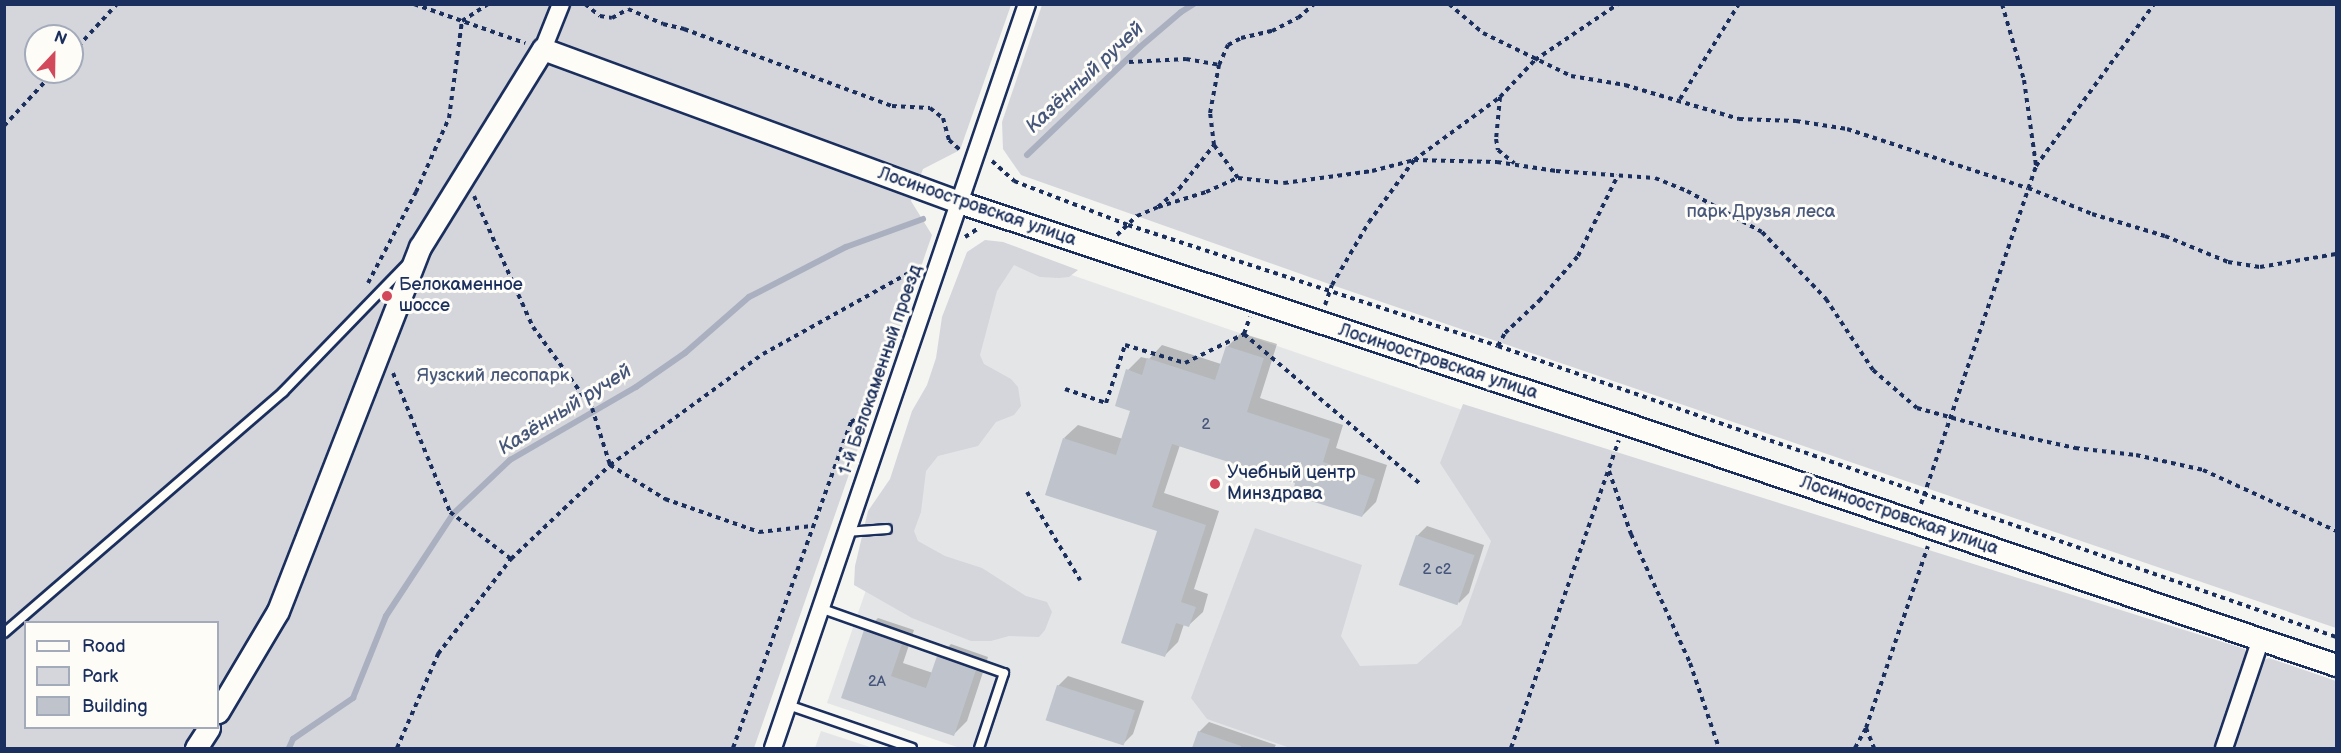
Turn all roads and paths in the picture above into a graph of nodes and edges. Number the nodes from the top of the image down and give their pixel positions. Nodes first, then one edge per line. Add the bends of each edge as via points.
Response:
1 (117, 4) edge
2 (414, 4) edge
3 (488, 4) edge
4 (561, 4) edge
5 (585, 4) edge
6 (1027, 4) edge
7 (1314, 4) edge
8 (1449, 4) edge
9 (1618, 4) edge
10 (1739, 4) edge
11 (2002, 4) edge
12 (2154, 4) edge
13 (462, 21) junction
14 (84, 40) edge
15 (543, 49) junction
16 (1535, 60) junction
17 (1129, 62) dead end
18 (1219, 65) junction
19 (43, 84) edge
20 (1500, 96) junction
21 (1680, 99) junction
22 (4, 126) edge
23 (1214, 145) junction
24 (960, 150) dead end
25 (1414, 160) junction
26 (992, 161) dead end
27 (1518, 165) junction
28 (2036, 166) junction
29 (464, 174) junction
30 (1618, 175) junction
31 (1238, 178) junction
32 (2028, 188) junction
33 (959, 202) junction
34 (1158, 207) junction
35 (1128, 225) junction
36 (990, 231) dead end
37 (420, 247) junction
38 (940, 254) junction
39 (2337, 254) edge
40 (366, 288) dead end
41 (1329, 291) junction
42 (1320, 323) junction
43 (1498, 346) junction
44 (391, 369) dead end
45 (1065, 389) dead end
46 (891, 399) junction
47 (1951, 417) junction
48 (1624, 423) junction
49 (610, 465) junction
50 (1609, 470) junction
51 (1419, 483) dead end
52 (1927, 489) dead end
53 (1028, 492) dead end
54 (812, 526) junction
55 (887, 529) dead end
56 (2337, 531) edge
57 (846, 532) junction
58 (1927, 550) dead end
59 (510, 559) junction
60 (1080, 580) dead end
61 (820, 608) junction
62 (4, 633) edge
63 (2337, 637) edge
64 (2261, 639) junction
65 (2337, 665) edge
66 (788, 705) junction
67 (219, 710) edge
68 (1866, 728) junction
69 (207, 729) edge
70 (196, 748) edge
71 (397, 748) edge
72 (733, 748) edge
73 (772, 748) edge
74 (912, 748) edge
75 (979, 748) edge
76 (1512, 748) edge
77 (1719, 748) edge
78 (1855, 748) edge
79 (1874, 748) edge
80 (2224, 748) edge

1 - 14 path
2 - 13 path
3 - 13 path
4 - 15 street
5 - 24 path via 600,16 612,18 628,9 892,106 930,108 943,118 949,140
6 - 33 street, 1-й Белокаменный проезд
7 - 18 path via 1299,18 1272,31 1228,45
8 - 16 path via 1483,33
9 - 16 path
10 - 21 path
11 - 28 path via 2024,80
12 - 28 path
13 - 15 path
13 - 40 path via 449,118
15 - 29 street
15 - 33 street, Лосиноостровская улица
16 - 20 path
16 - 21 path via 1571,76
17 - 18 path via 1186,59
18 - 23 path via 1210,113
19 - 22 path
20 - 25 path
20 - 27 path via 1498,150
21 - 32 path via 1739,119 1796,121 1847,129
23 - 31 path
23 - 34 path via 1179,189
25 - 27 path
25 - 31 path via 1372,171 1284,183
25 - 41 path via 1369,222
26 - 35 path via 1014,181
27 - 30 path
28 - 32 path
29 - 37 street
29 - 49 path via 533,327 592,408
30 - 43 path via 1578,256 1505,333
30 - 47 path via 1654,178 1687,191 1762,232 1826,299 1873,370 1917,408
31 - 34 path
32 - 39 path via 2228,262 2260,267
32 - 47 path
33 - 38 street, 1-й Белокаменный проезд
33 - 42 street, Лосиноостровская улица
34 - 35 path via 1137,216
35 - 41 path
36 - 38 path via 980,227
37 - 62 lane via 283,392
37 - 67 street via 278,611
38 - 46 street, 1-й Белокаменный проезд
38 - 49 path via 763,354
41 - 42 path
41 - 43 path
42 - 48 street, Лосиноостровская улица
43 - 63 path
44 - 59 path via 450,512
45 - 51 path via 1107,403 1125,345 1185,363 1244,334
46 - 54 path via 851,422
46 - 57 street, 1-й Белокаменный проезд
47 - 52 path
47 - 56 path via 2074,448 2136,455 2203,470
48 - 50 path
48 - 64 street, Лосиноостровская улица
49 - 54 path via 665,499 759,532
49 - 59 path
50 - 76 path
50 - 77 path via 1631,534 1690,663
53 - 60 path
54 - 72 path
55 - 57 lane
57 - 61 street, 1-й Белокаменный проезд
58 - 68 path
59 - 71 path via 438,654
61 - 66 street, 1-й Белокаменный проезд
61 - 75 lane via 1004,673
64 - 65 street, Лосиноостровская улица
64 - 80 street
66 - 73 street, 1-й Белокаменный проезд
66 - 74 lane
68 - 78 path
68 - 79 path
69 - 70 street

